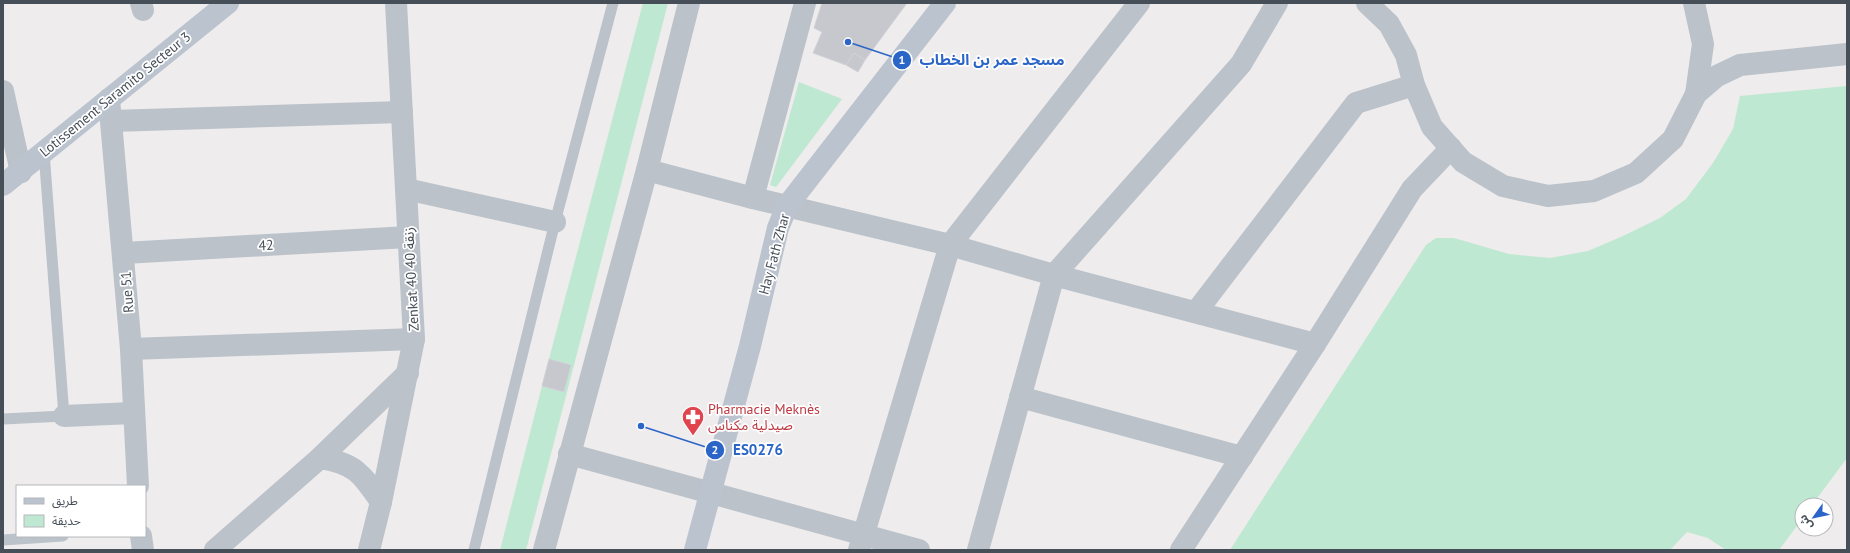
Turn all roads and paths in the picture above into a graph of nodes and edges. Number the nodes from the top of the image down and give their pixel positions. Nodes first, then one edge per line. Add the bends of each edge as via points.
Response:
1 (228, 3) edge
2 (396, 3) edge
3 (613, 3) edge
4 (689, 3) edge
5 (805, 3) edge
6 (945, 3) edge
7 (1139, 3) edge
8 (1277, 3) edge
9 (1367, 3) edge
10 (1694, 3) edge
11 (1847, 54) edge
12 (1414, 85) junction
13 (3, 91) edge
14 (1696, 94) junction
15 (109, 99) junction
16 (402, 112) junction
17 (112, 121) junction
18 (1451, 148) junction
19 (44, 152) junction
20 (647, 170) junction
21 (20, 172) junction
22 (3, 185) edge
23 (406, 189) junction
24 (753, 198) junction
25 (787, 206) junction
26 (555, 222) junction
27 (408, 237) junction
28 (950, 245) junction
29 (124, 253) junction
30 (1054, 275) junction
31 (1196, 312) junction
32 (414, 339) junction
33 (1315, 344) junction
34 (131, 349) junction
35 (408, 373) junction
36 (1020, 397) junction
37 (134, 413) junction
38 (64, 416) junction
39 (3, 419) edge
40 (569, 454) junction
41 (1242, 457) junction
42 (320, 458) junction
43 (138, 485) edge
44 (710, 493) junction
45 (381, 502) junction
46 (48, 537) edge
47 (141, 537) edge
48 (3, 540) edge
49 (861, 542) edge
50 (143, 550) edge
51 (215, 550) edge
52 (369, 550) edge
53 (474, 550) edge
54 (544, 550) edge
55 (695, 550) edge
56 (919, 550) edge
57 (978, 550) edge
58 (1181, 550) edge

1 - 15 street, Lotissement Saramito Secteur 3
2 - 16 street, Zenkat 40 زنقة 40
3 - 26 lane
4 - 20 street
5 - 24 street
6 - 25 street, Hay Fath Zhar
7 - 28 street
8 - 30 street via 1241,64
9 - 12 street via 1389,24 1406,55
10 - 14 street via 1703,44
11 - 14 street via 1740,65 1717,76
12 - 18 street via 1432,127
12 - 31 street via 1356,104
13 - 21 street
14 - 18 street via 1673,139 1636,173 1594,192 1548,196 1502,186 1463,162
15 - 17 street, Rue 51
15 - 19 street, Lotissement Saramito Secteur 3
16 - 17 street
16 - 23 street, Zenkat 40 زنقة 40
17 - 29 street, Rue 51
18 - 33 street via 1412,189
19 - 21 street, Lotissement Saramito Secteur 3
19 - 38 lane
20 - 24 street
20 - 40 street
21 - 22 street, Lotissement Saramito Secteur 3
23 - 26 street
23 - 27 street, Zenkat 40 زنقة 40
24 - 25 street
25 - 28 street
25 - 44 street, Hay Fath Zhar via 778,228 750,346
26 - 53 lane
27 - 29 street, 42
27 - 32 street, Zenkat 40 زنقة 40
28 - 30 street
28 - 49 street
29 - 34 street, Rue 51
30 - 31 street
30 - 36 street
31 - 33 street
32 - 34 street
32 - 35 street, Zenkat 40 زنقة 40
33 - 41 street
34 - 37 street, Rue 51
35 - 42 street
35 - 45 street, Zenkat 40 زنقة 40
36 - 41 street
36 - 57 street
37 - 38 street
37 - 43 street, Rue 51
38 - 39 lane
40 - 44 street
40 - 54 street
41 - 58 street
42 - 45 street via 340,461 358,471
42 - 51 street
44 - 49 street
44 - 55 street, Hay Fath Zhar
45 - 52 street, Zenkat 40 زنقة 40
46 - 48 lane
47 - 50 street
49 - 56 street

